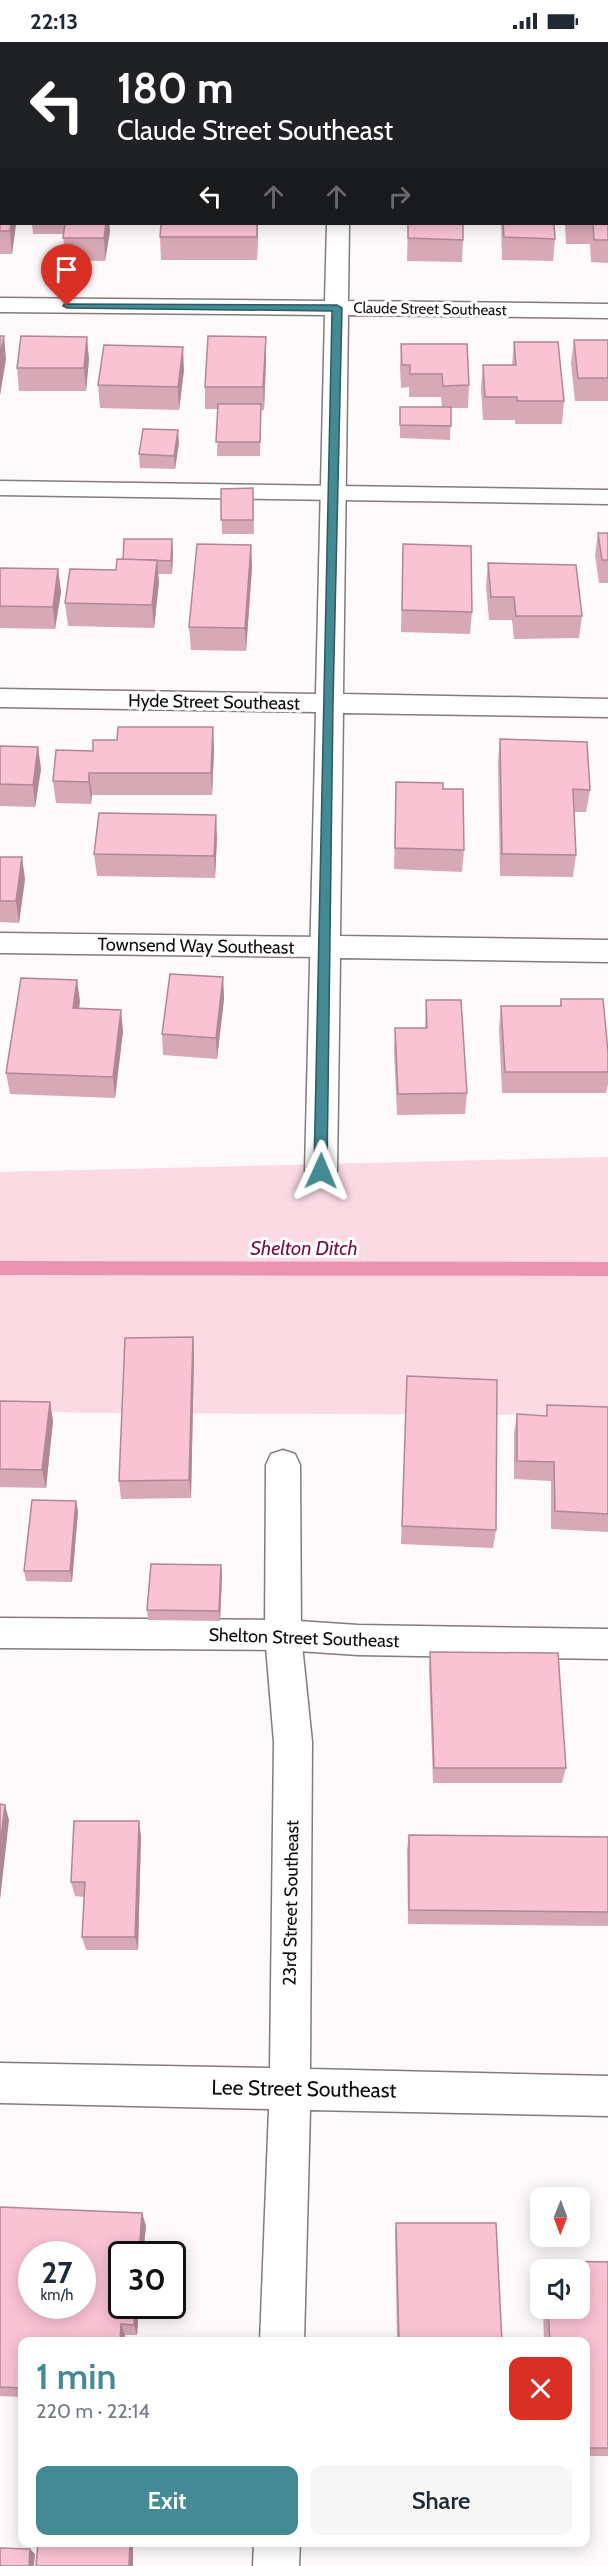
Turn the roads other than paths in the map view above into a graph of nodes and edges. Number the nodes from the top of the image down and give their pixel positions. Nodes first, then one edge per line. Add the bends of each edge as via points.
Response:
1 (338, 225) edge
2 (0, 305) edge
3 (337, 308) junction
4 (608, 311) edge
5 (0, 488) edge
6 (332, 493) junction
7 (608, 497) edge
8 (0, 698) edge
9 (327, 703) junction
10 (608, 708) edge
11 (0, 944) edge
12 (324, 947) junction
13 (608, 951) edge
14 (321, 1171) dead end
15 (283, 1466) dead end
16 (0, 1633) edge
17 (283, 1635) junction
18 (608, 1644) edge
19 (0, 2083) edge
20 (290, 2088) junction
21 (608, 2096) edge
22 (282, 2337) edge
23 (277, 2547) edge
24 (276, 2566) edge

1 - 3 street
2 - 3 street, Claude Street Southeast
3 - 4 street, Claude Street Southeast
3 - 6 street
5 - 6 lane
6 - 7 lane
6 - 9 street
8 - 9 street, Hyde Street Southeast
9 - 10 street, Hyde Street Southeast
9 - 12 street
11 - 12 lane, Townsend Way Southeast
12 - 13 street, Townsend Way Southeast
12 - 14 street
15 - 17 street, 23rd Street Southeast
16 - 17 lane, Shelton Street Southeast
17 - 18 lane, Shelton Street Southeast
17 - 20 street, 23rd Street Southeast via 293,1742
19 - 20 street, Lee Street Southeast
20 - 21 street, Lee Street Southeast
20 - 22 street, 23rd Street Southeast
23 - 24 street

